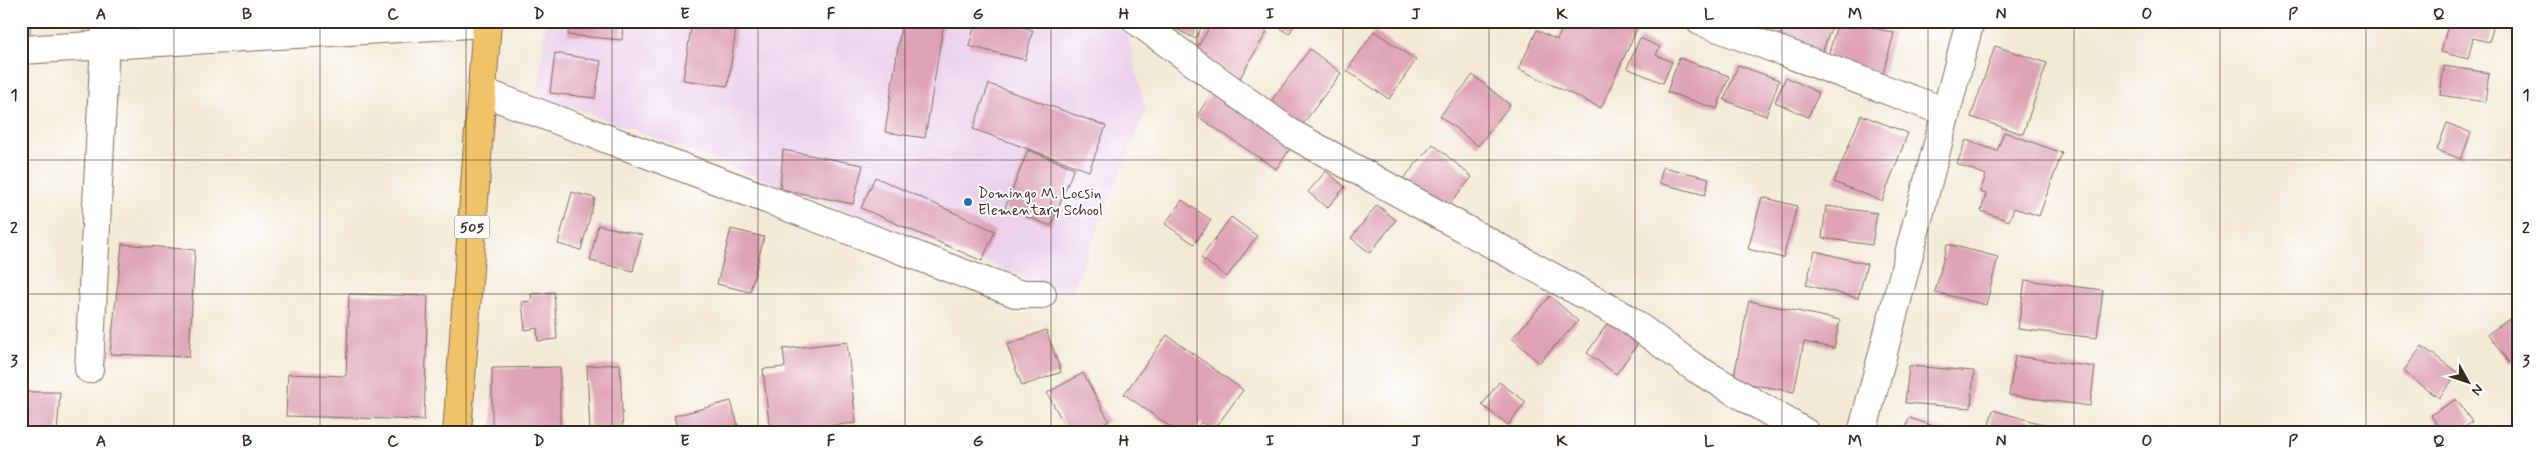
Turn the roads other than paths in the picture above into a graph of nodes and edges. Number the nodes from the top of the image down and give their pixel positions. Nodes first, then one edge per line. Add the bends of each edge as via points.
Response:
1 (1137, 21) edge
2 (1700, 21) edge
3 (1970, 21) edge
4 (487, 22) edge
5 (105, 34) edge
6 (21, 50) edge
7 (483, 92) junction
8 (1946, 112) junction
9 (1042, 294) dead end
10 (88, 369) dead end
11 (457, 433) edge
12 (1806, 433) edge
13 (1862, 433) edge

1 - 12 street via 1292,134 1625,317 1695,368
2 - 8 street
3 - 8 street
4 - 5 street
4 - 7 main road, 505
5 - 6 street
5 - 10 street
7 - 9 street via 1018,294
7 - 11 main road, 505
8 - 13 street

